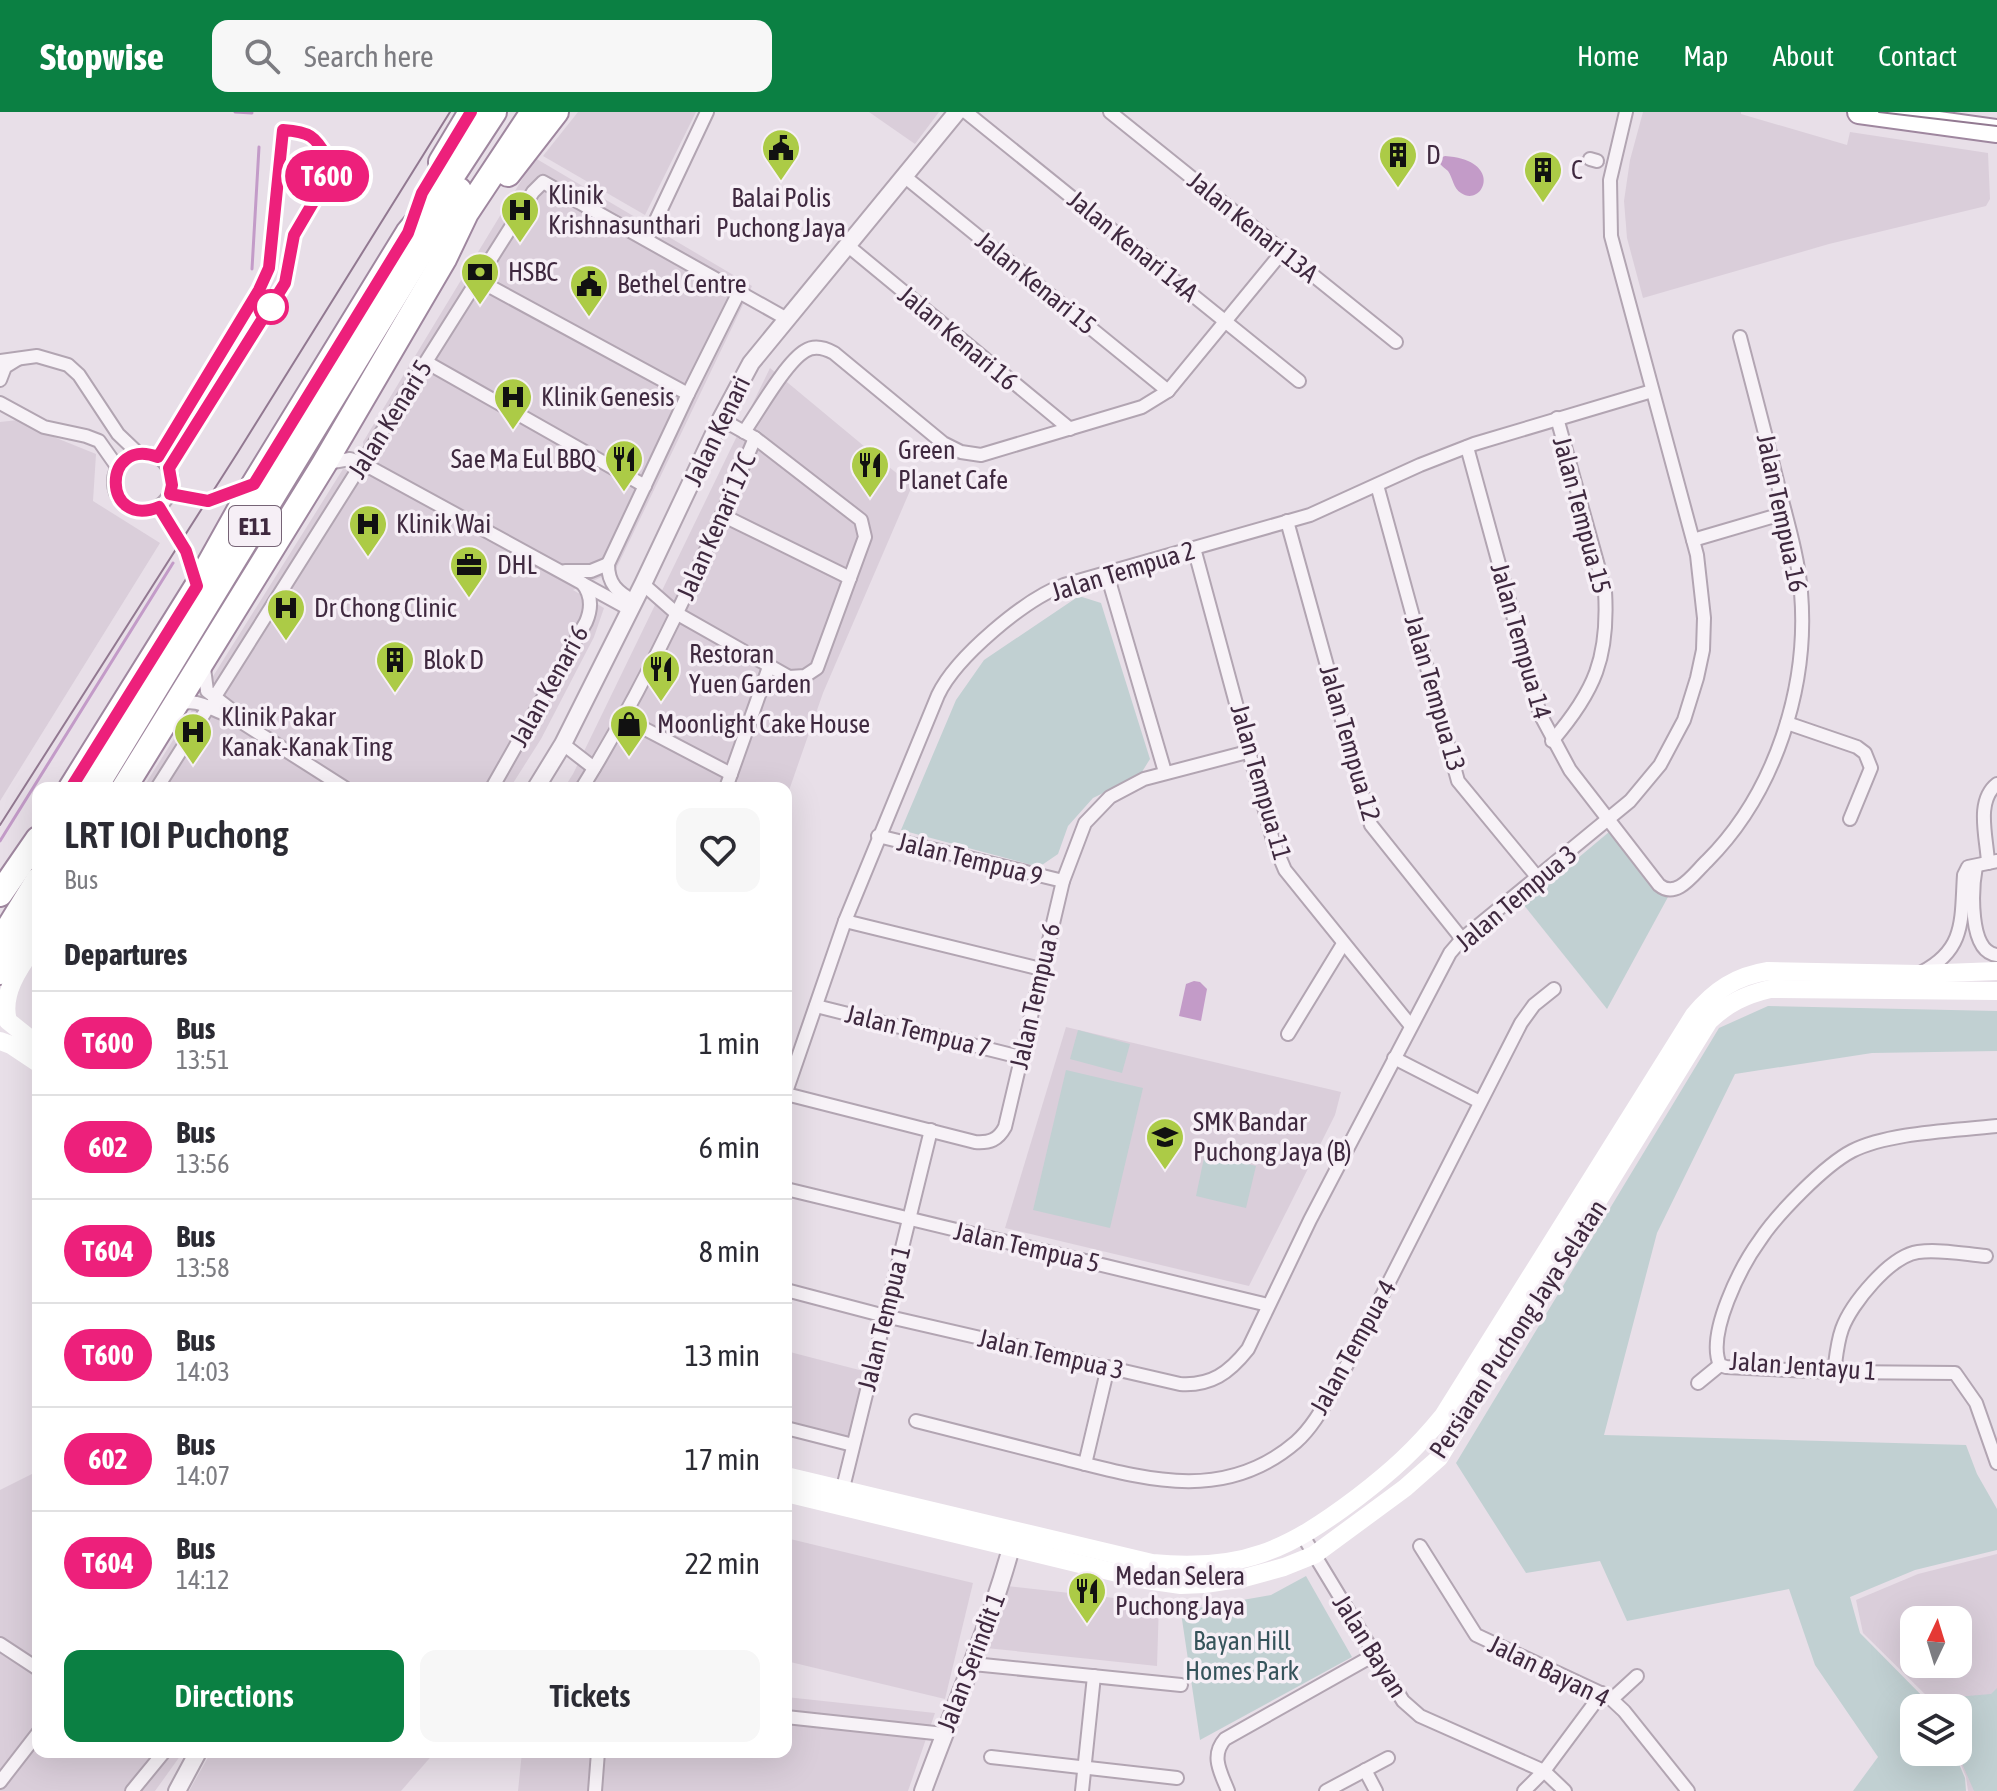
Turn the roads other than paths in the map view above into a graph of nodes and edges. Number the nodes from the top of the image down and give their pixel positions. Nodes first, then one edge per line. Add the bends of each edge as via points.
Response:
1 (471, 112) edge
2 (494, 112) edge
3 (533, 112) edge
4 (556, 112) edge
5 (707, 112) edge
6 (957, 112) edge
7 (966, 112) edge
8 (1110, 112) edge
9 (1626, 112) edge
10 (1859, 112) edge
11 (515, 123) edge
12 (1997, 131) edge
13 (904, 176) junction
14 (408, 233) junction
15 (647, 239) junction
16 (847, 245) junction
17 (1283, 251) junction
18 (444, 259) junction
19 (478, 280) junction
20 (740, 290) junction
21 (787, 319) junction
22 (1227, 322) junction
23 (1740, 337) dead end
24 (1396, 342) dead end
25 (19, 359) junction
26 (0, 361) edge
27 (426, 362) junction
28 (0, 380) edge
29 (1299, 381) dead end
30 (1168, 391) junction
31 (1652, 391) junction
32 (0, 394) edge
33 (688, 394) junction
34 (4, 406) edge
35 (1557, 418) junction
36 (721, 419) junction
37 (1070, 429) junction
38 (750, 435) junction
39 (1467, 447) junction
40 (139, 454) junction
41 (362, 463) junction
42 (324, 464) junction
43 (118, 468) junction
44 (254, 484) junction
45 (1377, 485) junction
46 (645, 486) junction
47 (170, 494) junction
48 (159, 507) junction
49 (1785, 513) junction
50 (722, 515) junction
51 (1287, 521) junction
52 (1693, 540) junction
53 (1194, 548) junction
54 (608, 564) junction
55 (562, 571) junction
56 (1107, 574) junction
57 (850, 578) junction
58 (581, 582) junction
59 (643, 584) junction
60 (197, 586) junction
61 (633, 606) junction
62 (676, 613) junction
63 (204, 655) junction
64 (769, 667) junction
65 (211, 702) junction
66 (171, 709) junction
67 (624, 718) junction
68 (1787, 723) junction
69 (1552, 741) junction
70 (563, 744) junction
71 (1251, 751) junction
72 (594, 768) junction
73 (1165, 772) junction
74 (731, 774) junction
75 (75, 782) edge
76 (99, 782) edge
77 (128, 782) edge
78 (161, 782) edge
79 (336, 782) edge
80 (495, 782) edge
81 (540, 782) edge
82 (586, 782) edge
83 (728, 782) edge
84 (1997, 784) edge
85 (1610, 819) junction
86 (1850, 819) dead end
87 (878, 836) junction
88 (32, 848) edge
89 (1987, 863) edge
90 (1538, 878) junction
91 (1063, 881) junction
92 (32, 890) edge
93 (0, 894) edge
94 (845, 921) junction
95 (32, 926) edge
96 (1462, 939) junction
97 (0, 942) edge
98 (1343, 944) junction
99 (32, 950) edge
100 (1997, 955) edge
101 (1041, 969) junction
102 (1997, 971) edge
103 (0, 972) edge
104 (1919, 974) junction
105 (1554, 989) dead end
106 (1997, 991) edge
107 (816, 1006) junction
108 (1411, 1026) junction
109 (1288, 1034) dead end
110 (32, 1040) edge
111 (0, 1041) edge
112 (1020, 1057) junction
113 (1394, 1058) junction
114 (32, 1060) edge
115 (792, 1076) edge
116 (792, 1095) edge
117 (1480, 1102) junction
118 (1997, 1126) edge
119 (931, 1130) junction
120 (792, 1190) edge
121 (909, 1219) junction
122 (1986, 1256) dead end
123 (792, 1292) edge
124 (1268, 1305) junction
125 (885, 1316) junction
126 (1720, 1365) junction
127 (1108, 1367) junction
128 (1834, 1372) junction
129 (1698, 1383) dead end
130 (916, 1421) dead end
131 (792, 1430) edge
132 (853, 1445) junction
133 (1997, 1463) edge
134 (1085, 1464) junction
135 (792, 1478) edge
136 (792, 1494) edge
137 (840, 1498) junction
138 (1303, 1536) junction
139 (1013, 1541) junction
140 (1420, 1546) dead end
141 (1314, 1555) junction
142 (0, 1644) edge
143 (1374, 1655) junction
144 (32, 1664) edge
145 (973, 1664) junction
146 (1094, 1676) junction
147 (1637, 1676) dead end
148 (1181, 1685) dead end
149 (1607, 1696) junction
150 (792, 1718) edge
151 (944, 1734) junction
152 (32, 1741) edge
153 (991, 1757) dead end
154 (159, 1758) edge
155 (195, 1758) edge
156 (598, 1758) edge
157 (1388, 1758) dead end
158 (1085, 1768) junction
159 (1365, 1770) junction
160 (1544, 1771) junction
161 (1177, 1778) dead end
162 (0, 1782) edge
163 (179, 1790) edge
164 (132, 1791) edge
165 (595, 1791) edge
166 (923, 1791) edge
167 (1082, 1791) edge
168 (1228, 1791) edge
169 (1326, 1791) edge
170 (1376, 1791) edge
171 (1524, 1791) edge
172 (1565, 1791) edge
173 (1688, 1791) edge

1 - 14 highway via 422,193
2 - 14 highway, E11
3 - 11 highway
4 - 18 highway
5 - 15 street
6 - 13 street, Jalan Kenari
7 - 22 street, Jalan Kenari 14A
8 - 17 street, Jalan Kenari 13A
9 - 31 street, Jalan Tempua 3 via 1608,214
10 - 12 highway
11 - 18 highway
11 - 76 highway, E11 via 415,264
13 - 16 street, Jalan Kenari
13 - 30 street, Jalan Kenari 15
14 - 44 highway, E11
15 - 19 street, Jalan Kenari 5 via 543,182
15 - 20 street
16 - 21 street, Jalan Kenari
16 - 37 street, Jalan Kenari 16
17 - 22 street
17 - 24 street, Jalan Kenari 13A
18 - 42 highway
19 - 27 street, Jalan Kenari 5
19 - 33 street
20 - 21 street
20 - 33 street
21 - 36 street, Jalan Kenari via 751,363
22 - 29 street, Jalan Kenari 14A
22 - 30 street
23 - 49 street, Jalan Tempua 16
25 - 26 street
25 - 28 street via 5,367
25 - 40 street via 37,356 68,365
27 - 41 street, Jalan Kenari 5
27 - 46 street
30 - 37 street via 1142,407
31 - 35 street, Jalan Tempua 2
31 - 52 street, Jalan Tempua 3
32 - 34 street
33 - 46 street
34 - 43 street via 44,427 99,441
35 - 39 street, Jalan Tempua 2
35 - 69 street, Jalan Tempua 15 via 1605,591 1607,616 1597,675 1585,700
36 - 38 street
36 - 59 street, Jalan Kenari
37 - 38 street, Jalan Kenari 17C via 981,455 961,452 834,353 812,348 802,352
38 - 50 street, Jalan Kenari 17C
38 - 57 street via 861,520 865,537
39 - 45 street, Jalan Tempua 2
39 - 69 street, Jalan Tempua 14 via 1540,714
40 - 43 street
40 - 47 street via 164,462 172,477
41 - 42 street via 350,459
41 - 55 street
41 - 65 street, Jalan Kenari 5
42 - 63 highway
43 - 48 street via 120,500 143,511
44 - 47 street via 208,501
44 - 60 highway, E11
45 - 51 street, Jalan Tempua 2
45 - 90 street, Jalan Tempua 13 via 1458,781
46 - 54 street
47 - 48 street
48 - 60 street via 186,551
49 - 52 street
49 - 68 street, Jalan Tempua 16 via 1796,553 1801,616
50 - 57 street
50 - 62 street, Jalan Kenari 17C
51 - 53 street, Jalan Tempua 2
51 - 96 street, Jalan Tempua 12 via 1371,825
52 - 85 street, Jalan Tempua 3 via 1704,618 1703,650 1690,704 1660,765
53 - 56 street, Jalan Tempua 2
53 - 71 street, Jalan Tempua 11
54 - 55 street via 591,571
54 - 61 street via 610,581
55 - 58 street
56 - 73 street
56 - 87 street, Jalan Tempua 2 via 1044,594 962,661 938,695
57 - 64 street via 817,668 796,678
58 - 61 street
58 - 80 street, Jalan Kenari 6 via 589,593 589,616
59 - 61 street, Jalan Kenari
59 - 62 street
60 - 75 highway, E11
61 - 70 street, Jalan Kenari
62 - 64 street
62 - 67 street, Jalan Kenari 17C
63 - 65 street via 204,684
63 - 66 highway
64 - 74 street
65 - 66 street via 190,701
65 - 78 street, Jalan Kenari 5
65 - 79 street via 222,714
66 - 77 highway
67 - 72 street, Jalan Kenari 17C
67 - 74 street
68 - 85 street, Jalan Tempua 16 via 1747,811 1681,887 1665,890 1659,885
68 - 86 street via 1865,753 1871,768
69 - 85 street, Jalan Tempua 14
70 - 72 street
70 - 81 street, Jalan Kenari
71 - 73 street, Jalan Tempua 6
71 - 98 street, Jalan Tempua 11 via 1285,870
72 - 82 street, Jalan Kenari 17C
73 - 91 street, Jalan Tempua 6 via 1124,788 1096,810 1078,839
74 - 83 street
84 - 89 street via 1984,804
85 - 90 street, Jalan Tempua 3
87 - 91 street, Jalan Tempua 9
87 - 94 street, Jalan Tempua 2
88 - 93 highway
89 - 100 street via 1973,881 1976,929 1981,947
89 - 104 street via 1968,867 1964,875 1960,931 1953,947
90 - 96 street, Jalan Tempua 3
91 - 101 street, Jalan Tempua 6
92 - 97 highway
94 - 101 street
94 - 107 street, Jalan Tempua 2
95 - 103 highway
96 - 108 street, Jalan Tempua 3
98 - 108 street, Jalan Tempua 11
98 - 109 street
99 - 110 main road via 3,1000 8,1021
101 - 112 street, Jalan Tempua 6
102 - 104 main road, Persiaran Puchong Jaya Selatan
104 - 138 main road, Persiaran Puchong Jaya Selatan via 1768,971 1744,975 1706,1000 1443,1416 1398,1465
105 - 117 street, Jalan Tempua 4 via 1521,1023
106 - 141 main road, Persiaran Puchong Jaya Selatan via 1770,989 1727,1004 1709,1021 1439,1458
107 - 112 street, Jalan Tempua 7
107 - 115 street, Jalan Tempua 2
108 - 113 street, Jalan Tempua 3
111 - 114 main road
112 - 119 street, Jalan Tempua 6 via 1000,1136 975,1142
113 - 117 street
113 - 124 street, Jalan Tempua 3
116 - 119 street, Jalan Tempua 6
117 - 134 street, Jalan Tempua 4 via 1338,1382 1298,1440 1251,1470 1215,1480 1163,1481
118 - 126 street, Jalan Jentayu 1 via 1878,1141 1850,1152 1821,1175 1760,1239 1735,1283 1716,1343
119 - 121 street, Jalan Tempua 1
120 - 121 street, Jalan Tempua 5
121 - 124 street, Jalan Tempua 5
121 - 125 street, Jalan Tempua 1
122 - 128 street via 1920,1252 1892,1263 1852,1309 1841,1331
123 - 125 street, Jalan Tempua 3
124 - 127 street, Jalan Tempua 3 via 1248,1349 1209,1382 1180,1384
125 - 127 street, Jalan Tempua 3
125 - 132 street, Jalan Tempua 1
126 - 128 street, Jalan Jentayu 1
126 - 129 street
127 - 134 street
128 - 133 street, Jalan Jentayu 1 via 1955,1373 1976,1403
130 - 134 street, Jalan Tempua 4
131 - 132 street
132 - 137 street, Jalan Tempua 1
135 - 137 main road, Persiaran Puchong Jaya Selatan
136 - 137 main road, Persiaran Puchong Jaya Selatan
137 - 139 main road, Persiaran Puchong Jaya Selatan
138 - 139 main road, Persiaran Puchong Jaya Selatan via 1241,1560 1179,1566
138 - 141 street, Jalan Bayan
139 - 141 main road, Persiaran Puchong Jaya Selatan via 1146,1580 1181,1585 1244,1578
139 - 145 street, Jalan Serindit 1
140 - 149 street, Jalan Bayan 4 via 1476,1635
141 - 143 street, Jalan Bayan
142 - 144 street
143 - 160 street, Jalan Bayan via 1403,1701 1420,1716
143 - 168 street via 1225,1739 1217,1755
145 - 146 street
145 - 151 street, Jalan Serindit 1
146 - 148 street
146 - 158 street
147 - 149 street
149 - 160 street
149 - 173 street, Jalan Bayan 4
150 - 151 street
151 - 166 street, Jalan Serindit 1
152 - 162 street
153 - 158 street
154 - 164 street
155 - 163 street
156 - 165 street
157 - 159 street
158 - 161 street
158 - 167 street
159 - 169 street
159 - 170 street
160 - 171 street
160 - 172 street, Jalan Bayan

